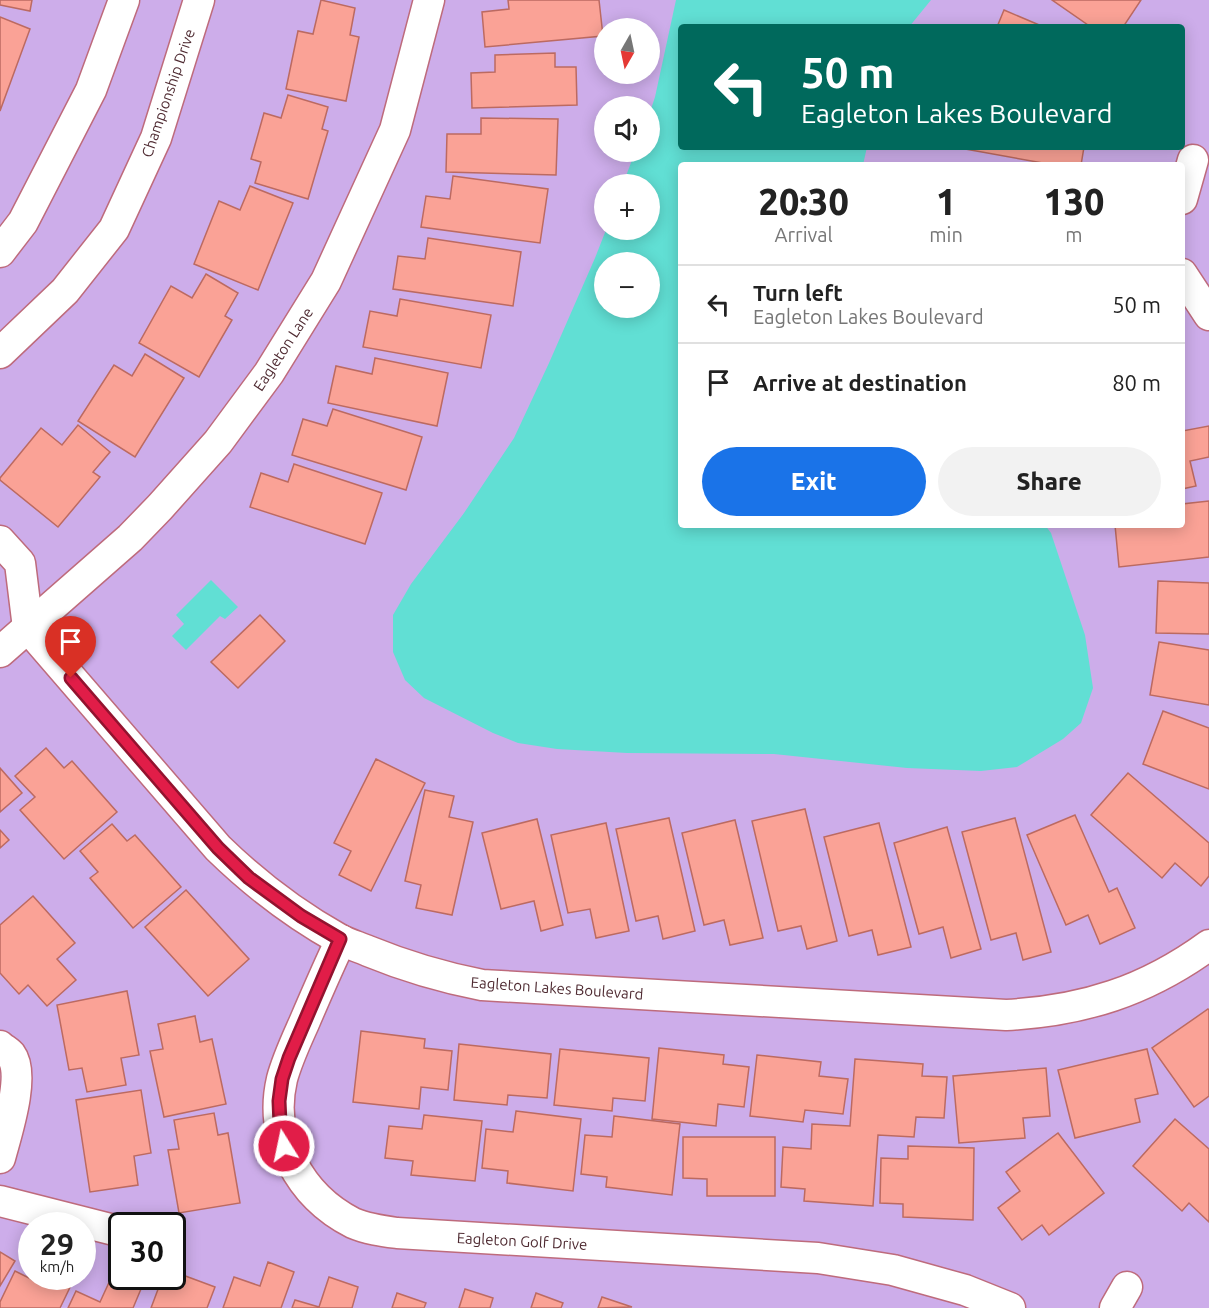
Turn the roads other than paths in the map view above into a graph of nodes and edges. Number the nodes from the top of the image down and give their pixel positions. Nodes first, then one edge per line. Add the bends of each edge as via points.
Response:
1 (124, 0) edge
2 (199, 0) edge
3 (429, 0) edge
4 (1192, 160) dead end
5 (1185, 187) edge
6 (0, 252) edge
7 (1185, 279) edge
8 (1209, 315) edge
9 (0, 353) edge
10 (0, 541) edge
11 (14, 626) edge
12 (0, 652) edge
13 (340, 939) junction
14 (1209, 945) edge
15 (0, 1046) edge
16 (0, 1158) edge
17 (0, 1201) edge
18 (108, 1228) edge
19 (1010, 1308) edge

1 - 6 street via 91,90 23,222
2 - 9 street, Championship Drive via 156,138 114,229 65,291
3 - 11 street, Eagleton Lane via 395,130 326,281 269,374 218,442 130,538
4 - 5 street
7 - 8 street
10 - 11 street via 20,563
11 - 12 street, Eagleton Lane
11 - 13 street, Eagleton Lakes Boulevard via 218,848 258,884
13 - 14 street, Eagleton Lakes Boulevard via 400,964 482,985 1006,1015 1092,1003 1140,986 1184,964
13 - 19 street, Eagleton Golf Drive via 282,1079 280,1124 284,1146 303,1182 318,1199 355,1224 397,1233 818,1258 893,1270 965,1290
15 - 16 street via 11,1056 18,1071
17 - 18 street

